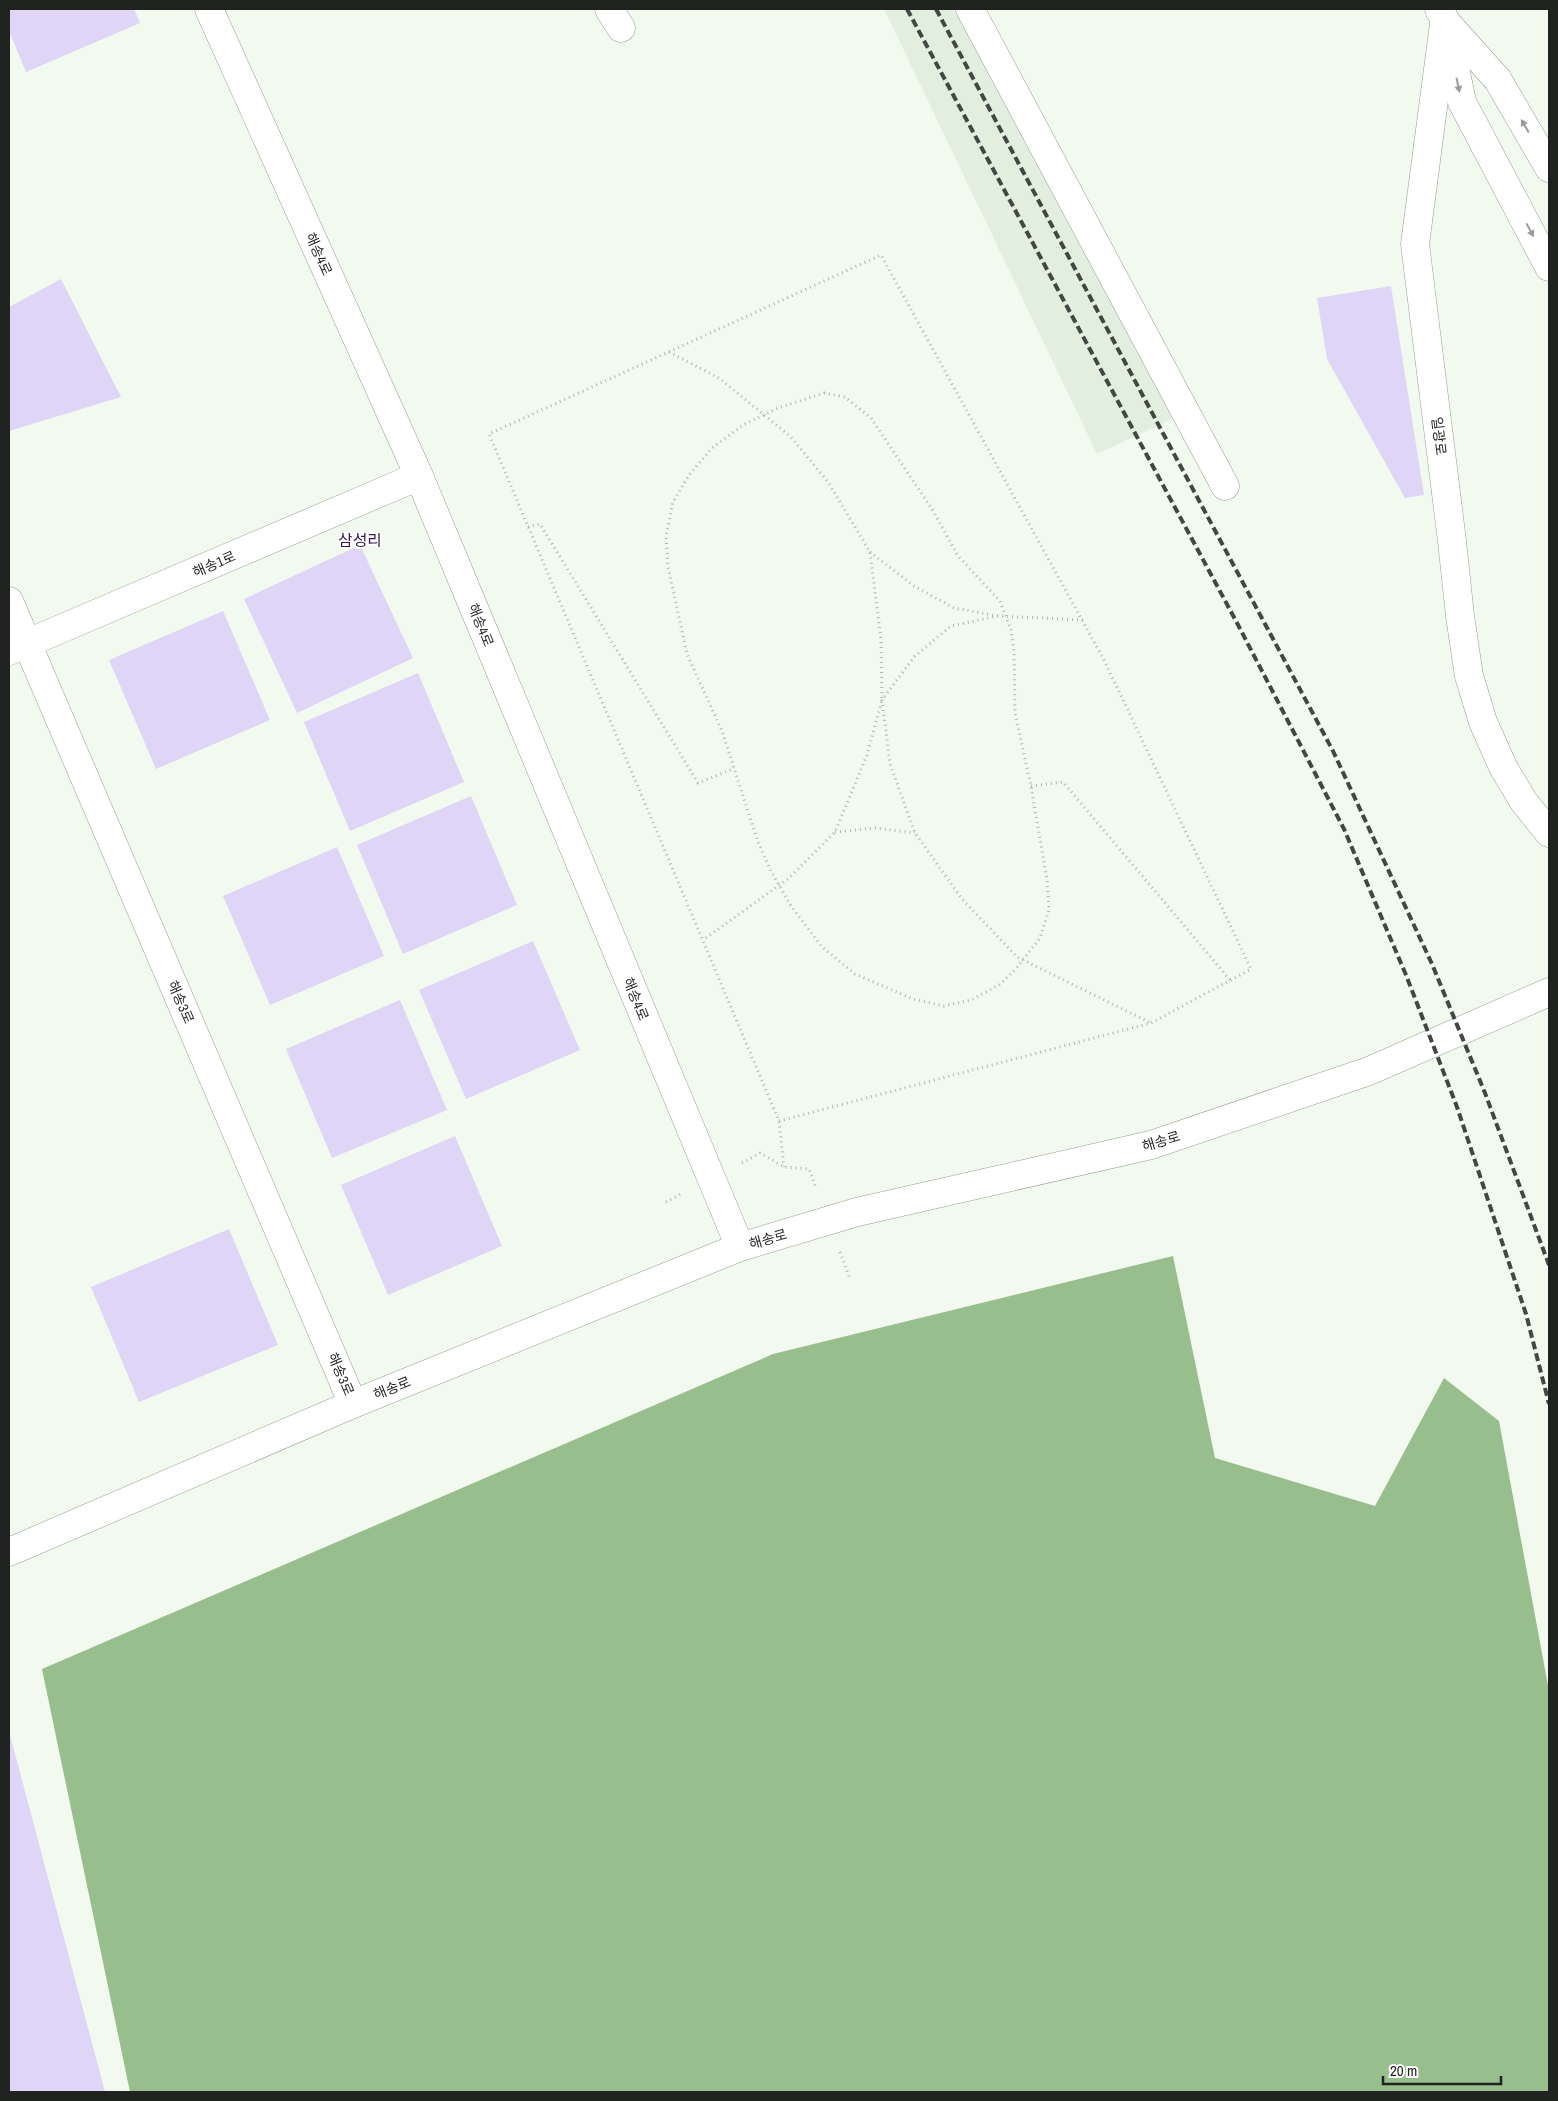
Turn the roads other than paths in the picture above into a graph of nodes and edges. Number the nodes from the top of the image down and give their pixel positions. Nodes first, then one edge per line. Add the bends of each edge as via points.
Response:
1 (209, 9) edge
2 (970, 9) edge
3 (1442, 15) edge
4 (1549, 168) edge
5 (1549, 267) edge
6 (419, 476) junction
7 (1225, 486) dead end
8 (9, 601) edge
9 (18, 647) edge
10 (1549, 833) edge
11 (1549, 992) edge
12 (740, 1247) junction
13 (353, 1404) junction
14 (9, 1552) edge

1 - 6 street, 해송4로
2 - 7 street
4 -> 3 street via 1498,80
3 -> 5 street via 1462,102
3 - 10 street, 일광로 via 1416,244 1460,616 1470,676 1483,722 1503,768
6 - 9 street, 해송1로
6 - 12 street, 해송4로
8 - 9 street, 해송3로
9 - 13 street, 해송3로
11 - 12 street, 해송로 via 1369,1072 1151,1145 857,1212
12 - 13 street, 해송로
13 - 14 street, 해송로

